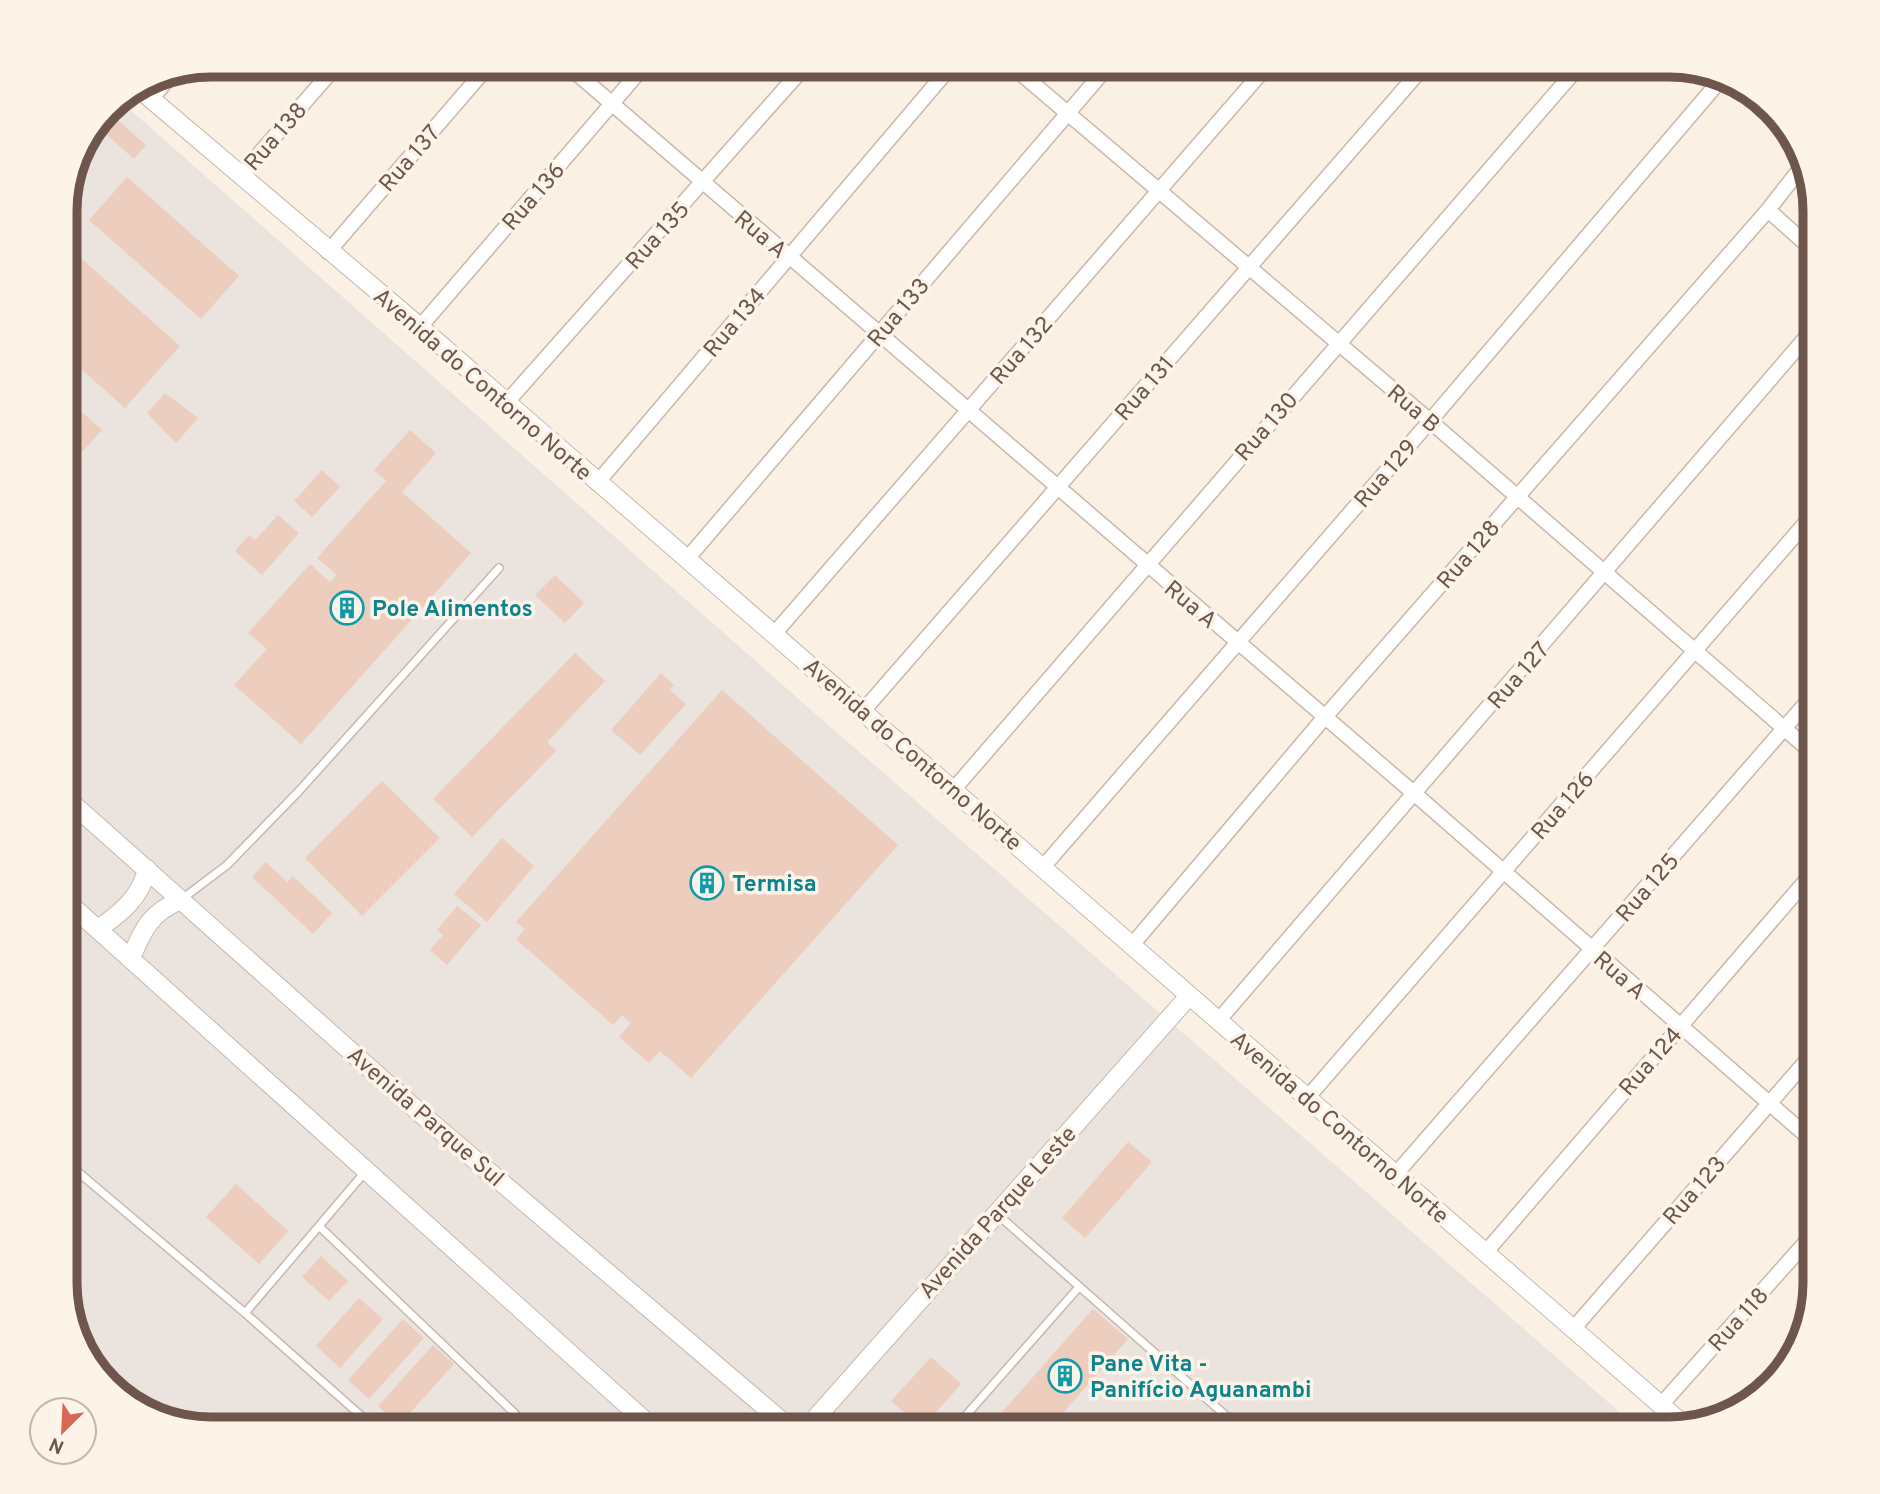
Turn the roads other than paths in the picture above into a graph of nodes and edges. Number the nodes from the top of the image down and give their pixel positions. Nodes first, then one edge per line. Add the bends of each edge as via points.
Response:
1 (327, 77) edge
2 (479, 77) edge
3 (581, 77) edge
4 (635, 77) edge
5 (796, 77) edge
6 (942, 77) edge
7 (1025, 77) edge
8 (1098, 77) edge
9 (1258, 77) edge
10 (1414, 77) edge
11 (1570, 77) edge
12 (1715, 85) edge
13 (145, 94) edge
14 (612, 103) junction
15 (1066, 112) junction
16 (1797, 173) edge
17 (240, 176) junction
18 (702, 184) junction
19 (1159, 190) junction
20 (1769, 210) junction
21 (1803, 241) edge
22 (328, 252) junction
23 (789, 258) junction
24 (1249, 267) junction
25 (420, 327) junction
26 (880, 334) junction
27 (1803, 341) edge
28 (1337, 345) junction
29 (506, 403) junction
30 (969, 411) junction
31 (1430, 421) junction
32 (597, 484) junction
33 (1057, 488) junction
34 (1518, 497) junction
35 (1803, 526) edge
36 (687, 559) junction
37 (1145, 564) junction
38 (499, 568) dead end
39 (1606, 573) junction
40 (774, 634) junction
41 (1237, 643) junction
42 (1694, 652) junction
43 (1803, 707) edge
44 (863, 711) junction
45 (1324, 718) junction
46 (1785, 728) junction
47 (1803, 744) edge
48 (954, 789) junction
49 (1416, 794) junction
50 (77, 808) edge
51 (1043, 867) junction
52 (147, 869) junction
53 (1504, 873) junction
54 (1803, 884) edge
55 (181, 900) junction
56 (77, 911) edge
57 (98, 929) junction
58 (1132, 945) junction
59 (1592, 950) junction
60 (131, 958) junction
61 (1189, 996) junction
62 (1219, 1021) junction
63 (1680, 1027) junction
64 (1803, 1065) edge
65 (1308, 1097) junction
66 (1771, 1103) junction
67 (1803, 1132) edge
68 (77, 1171) edge
69 (366, 1171) junction
70 (1395, 1175) junction
71 (996, 1213) junction
72 (320, 1227) junction
73 (1803, 1245) edge
74 (1485, 1252) junction
75 (1080, 1287) junction
76 (246, 1313) junction
77 (1573, 1329) junction
78 (1661, 1405) junction
79 (363, 1417) edge
80 (518, 1417) edge
81 (641, 1417) edge
82 (777, 1417) edge
83 (817, 1417) edge
84 (965, 1417) edge
85 (1227, 1417) edge
86 (1674, 1417) edge

1 - 17 street, Rua 138
2 - 22 street, Rua 137
3 - 14 street, Rua A
4 - 14 street, Rua 136
5 - 18 street, Rua 135
6 - 23 street, Rua 134
7 - 15 street, Rua B
8 - 15 street, Rua 133
9 - 19 street, Rua 132
10 - 24 street, Rua 131
11 - 28 street, Rua 130
12 - 31 street, Rua 129
13 - 17 street, Avenida do Contorno Norte
14 - 18 street, Rua A
14 - 25 street, Rua 136
15 - 19 street, Rua B
15 - 26 street, Rua 133
16 - 20 street, Rua 128
17 - 22 street, Avenida do Contorno Norte
18 - 23 street, Rua A
18 - 29 street, Rua 135
19 - 24 street, Rua B
19 - 30 street, Rua 132
20 - 21 street
20 - 34 street, Rua 128
22 - 25 street, Avenida do Contorno Norte
23 - 26 street, Rua A
23 - 32 street, Rua 134
24 - 28 street, Rua B
24 - 33 street, Rua 131
25 - 29 street, Avenida do Contorno Norte
26 - 30 street, Rua A
26 - 36 street, Rua 133
27 - 39 street, Rua 127
28 - 31 street, Rua B
28 - 37 street, Rua 130
29 - 32 street, Avenida do Contorno Norte
30 - 33 street, Rua A
30 - 40 street, Rua 132
31 - 34 street, Rua B
31 - 41 street, Rua 129
32 - 36 street, Avenida do Contorno Norte
33 - 37 street, Rua A
33 - 44 street, Rua 131
34 - 39 street, Rua B
34 - 45 street, Rua 128
35 - 42 street, Rua 126
36 - 40 street, Avenida do Contorno Norte
37 - 41 street, Rua A
37 - 48 street, Rua 130
38 - 55 lane via 299,791 227,865
39 - 42 street, Rua B
39 - 49 street, Rua 127
40 - 44 street, Avenida do Contorno Norte
41 - 45 street, Rua A
41 - 51 street, Rua 129
42 - 46 street, Rua B
42 - 53 street, Rua 126
43 - 46 street, Rua 125
44 - 48 street, Avenida do Contorno Norte
45 - 49 street, Rua A
45 - 58 street, Rua 128
46 - 47 street, Rua B
46 - 59 street, Rua 125
48 - 51 street, Avenida do Contorno Norte
49 - 53 street, Rua A
49 - 62 street, Rua 127
50 - 52 street, Avenida Parque Sul
51 - 58 street, Avenida do Contorno Norte
52 - 55 street, Avenida Parque Sul
52 - 57 street via 143,886 120,914
53 - 59 street, Rua A
53 - 65 street, Rua 126
54 - 63 street, Rua 124
55 - 60 street via 161,908 142,931
55 - 82 street, Avenida Parque Sul via 421,1113
56 - 57 street
57 - 60 street
58 - 61 street, Avenida do Contorno Norte
59 - 63 street, Rua A
59 - 70 street, Rua 125
60 - 69 street
61 - 62 street, Avenida do Contorno Norte
61 - 71 street, Avenida Parque Leste
62 - 65 street, Avenida do Contorno Norte
63 - 66 street, Rua A
63 - 74 street, Rua 124
64 - 66 street, Rua 123
65 - 70 street, Avenida do Contorno Norte
66 - 67 street, Rua A
66 - 77 street, Rua 123
68 - 76 lane
69 - 72 lane
69 - 81 street
70 - 74 street, Avenida do Contorno Norte
71 - 75 lane
71 - 83 street, Avenida Parque Leste
72 - 76 lane
72 - 80 lane
73 - 78 street, Rua 118
74 - 77 street, Avenida do Contorno Norte
75 - 84 lane
75 - 85 lane
76 - 79 lane
77 - 78 street, Avenida do Contorno Norte
78 - 86 street, Avenida do Contorno Norte

